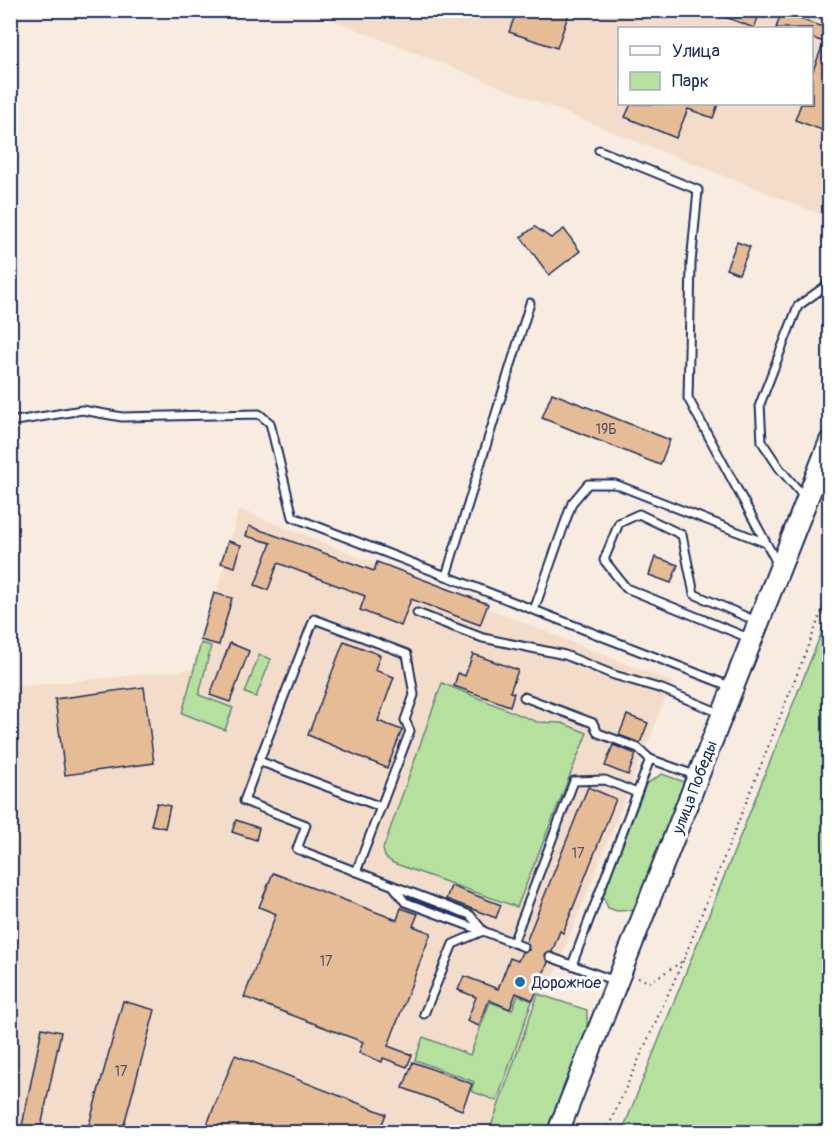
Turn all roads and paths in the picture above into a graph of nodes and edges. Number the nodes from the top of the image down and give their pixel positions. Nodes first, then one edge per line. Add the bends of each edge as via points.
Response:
1 (599, 150) dead end
2 (830, 283) edge
3 (530, 303) dead end
4 (10, 422) edge
5 (830, 441) edge
6 (806, 500) junction
7 (766, 543) junction
8 (780, 568) junction
9 (446, 576) junction
10 (830, 591) edge
11 (534, 610) junction
12 (417, 613) dead end
13 (755, 631) junction
14 (733, 687) junction
15 (524, 697) dead end
16 (722, 714) junction
17 (650, 759) junction
18 (260, 761) junction
19 (698, 777) junction
20 (637, 793) junction
21 (381, 807) junction
22 (356, 872) junction
23 (483, 931) junction
24 (513, 943) junction
25 (524, 947) dead end
26 (550, 957) dead end
27 (683, 961) junction
28 (572, 965) junction
29 (619, 977) junction
30 (424, 1014) dead end
31 (558, 1132) edge
32 (606, 1132) edge

1 - 7 lane via 698,190 691,263 688,398
2 - 6 lane via 798,306 760,404 762,442
3 - 9 lane
4 - 9 lane via 82,410 122,417 259,414 270,423 293,517
5 - 6 main road, улица Победы via 819,479
6 - 8 main road, улица Победы
7 - 8 lane
7 - 11 lane via 615,484 588,484 572,503
8 - 13 main road, улица Победы
9 - 11 lane
10 - 27 path
11 - 14 lane
12 - 16 lane via 483,638 565,655
13 - 13 lane via 694,594 682,535 639,514 619,523 604,560 626,588
13 - 14 main road, улица Победы
14 - 16 main road, улица Победы
15 - 17 lane via 593,723 598,733 638,748
16 - 19 main road, улица Победы
17 - 19 lane
17 - 20 lane
18 - 21 lane
18 - 21 lane via 314,619 335,626 407,654 414,695 405,720 410,731
18 - 22 lane via 244,801 306,825 297,849
19 - 29 main road, улица Победы
20 - 24 lane via 605,780 574,781
20 - 28 lane
21 - 22 lane
22 - 23 lane via 393,886 405,902
23 - 24 lane
23 - 30 lane via 453,944
24 - 25 lane
26 - 28 lane
27 - 29 path via 650,982
27 - 32 path
28 - 29 lane
29 - 31 main road, улица Победы

